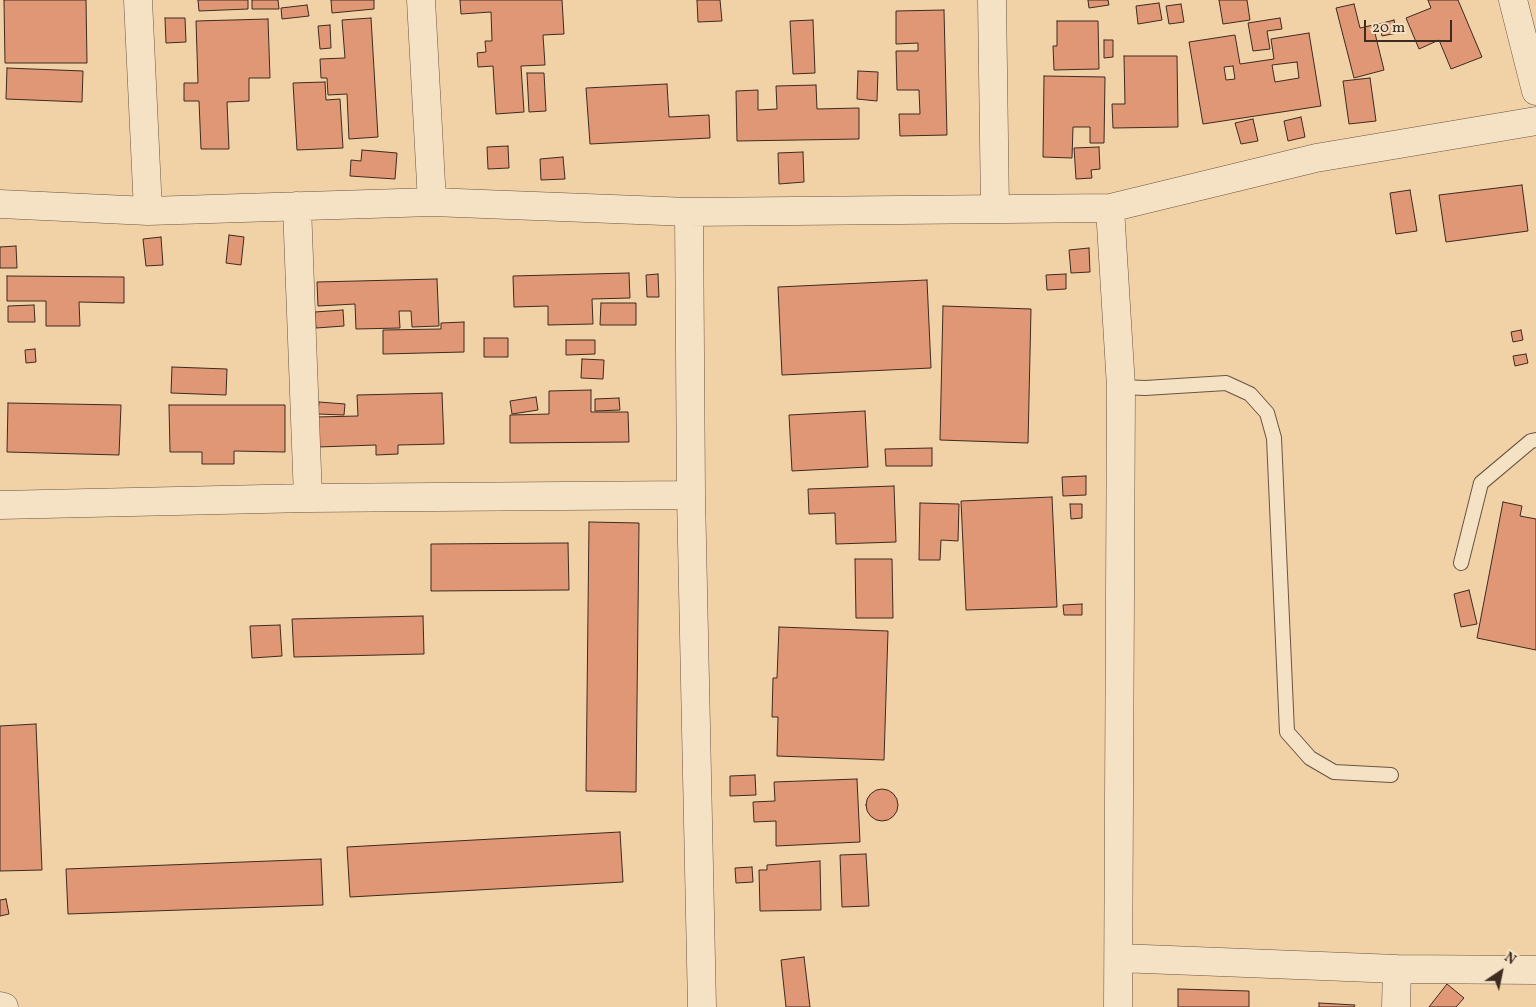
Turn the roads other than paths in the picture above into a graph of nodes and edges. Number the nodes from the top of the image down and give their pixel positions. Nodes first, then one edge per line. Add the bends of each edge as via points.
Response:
1 (138, 0) edge
2 (421, 0) edge
3 (992, 0) edge
4 (1513, 0) edge
5 (1536, 91) edge
6 (1536, 121) edge
7 (432, 202) junction
8 (0, 204) edge
9 (297, 206) junction
10 (1110, 208) junction
11 (995, 209) junction
12 (148, 211) junction
13 (689, 212) junction
14 (1121, 387) junction
15 (1536, 440) edge
16 (691, 496) junction
17 (308, 498) junction
18 (0, 505) edge
19 (1461, 563) dead end
20 (1391, 776) dead end
21 (1119, 958) junction
22 (1397, 969) junction
23 (1536, 970) edge
24 (0, 1006) edge
25 (4, 1007) edge
26 (702, 1007) edge
27 (1118, 1007) edge
28 (1396, 1007) edge

1 - 12 street
2 - 7 street
3 - 11 street
4 - 5 street
6 - 10 street via 1316,158
7 - 9 street
7 - 13 street
8 - 12 street
9 - 12 street
9 - 17 street
10 - 11 street
10 - 14 street
11 - 13 street
13 - 16 street
14 - 20 lane via 1226,383 1250,394 1267,413 1274,438 1287,732 1310,758 1334,772
14 - 21 street
15 - 19 lane via 1481,483
16 - 17 street
16 - 26 street
17 - 18 street
21 - 22 street
21 - 27 street
22 - 23 street
22 - 28 street
24 - 25 street

